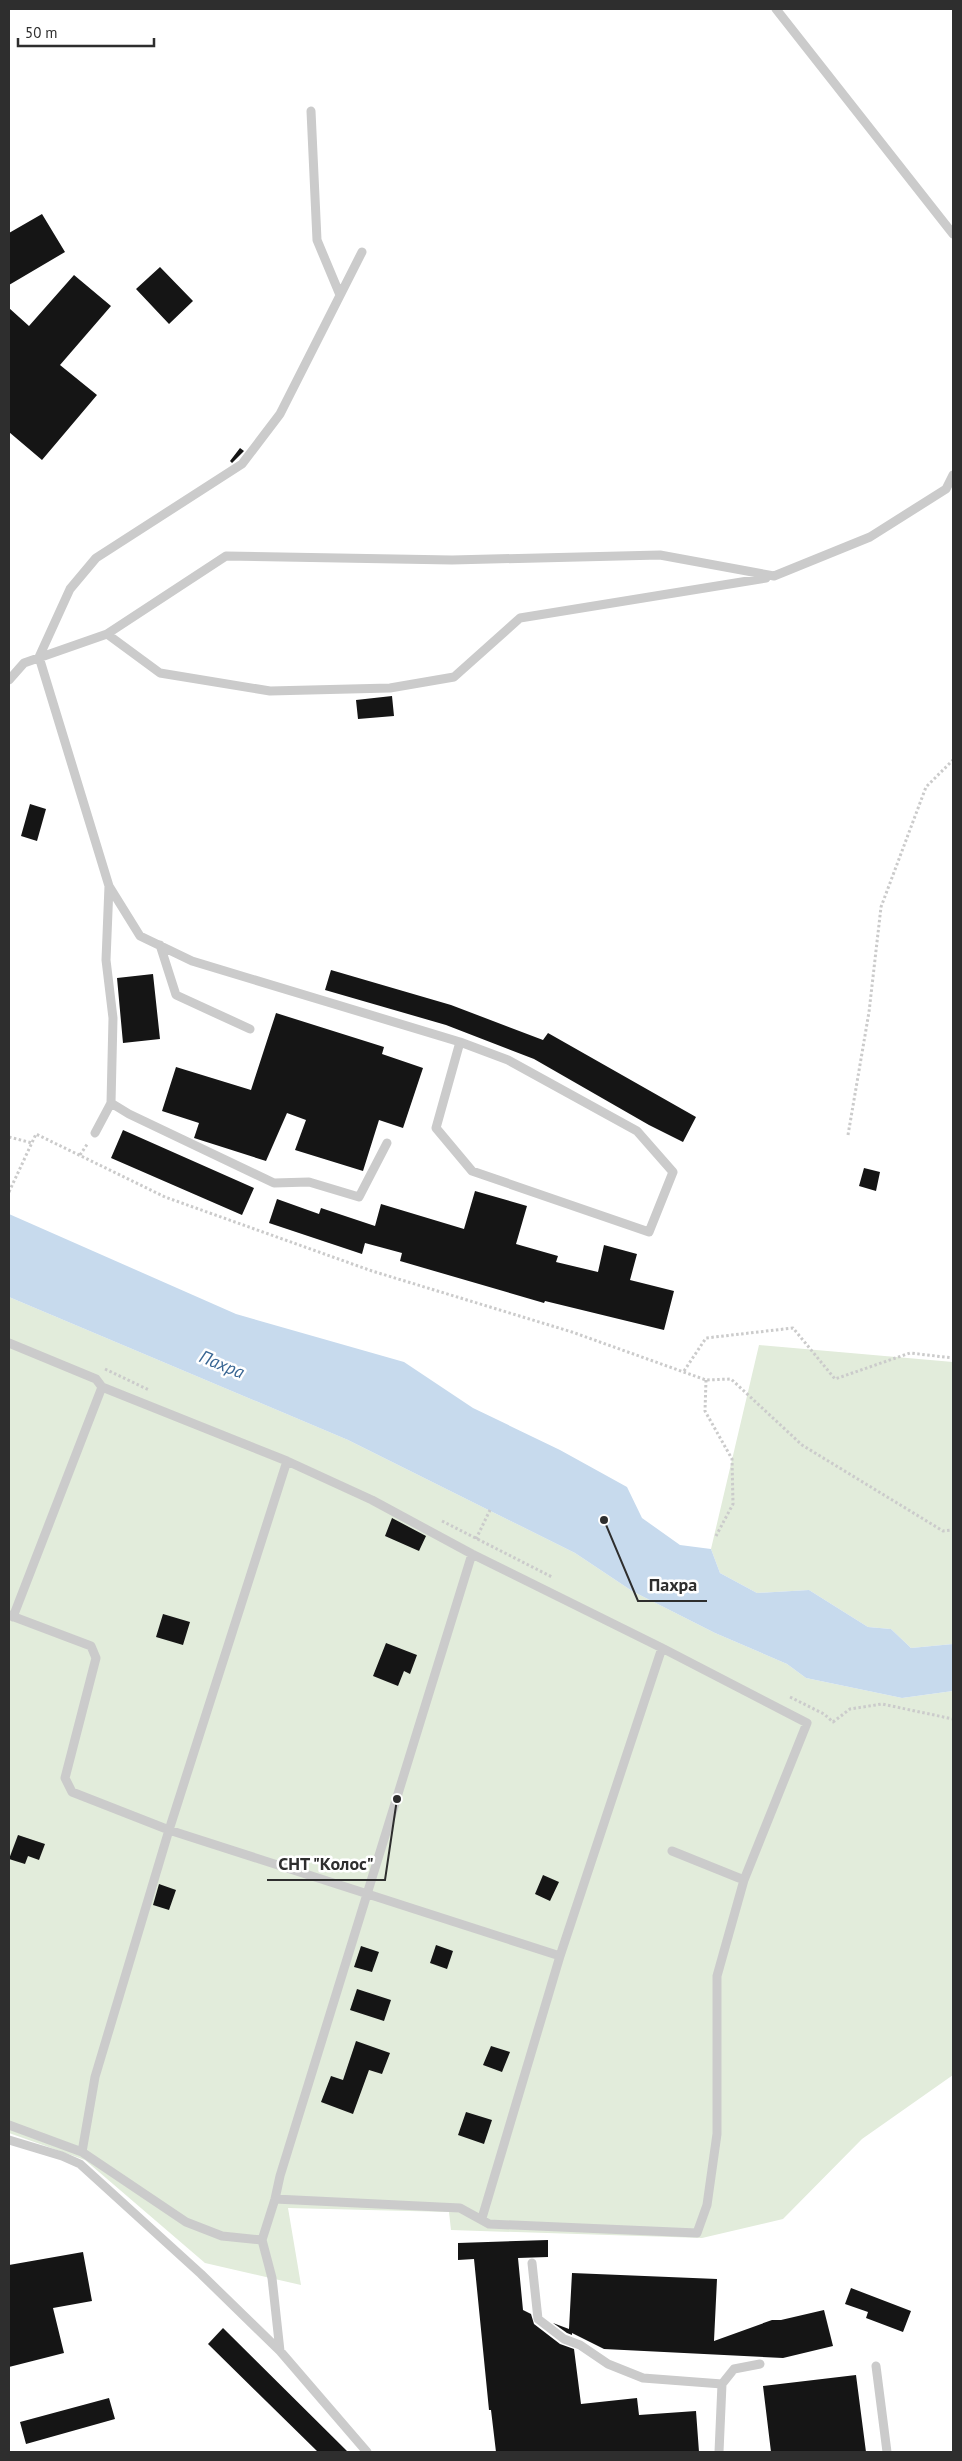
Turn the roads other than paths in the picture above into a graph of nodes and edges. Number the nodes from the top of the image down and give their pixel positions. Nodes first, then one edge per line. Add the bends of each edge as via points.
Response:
1 (776, 9) edge
2 (311, 110) dead end
3 (953, 234) edge
4 (362, 252) dead end
5 (340, 295) junction
6 (953, 475) edge
7 (774, 576) junction
8 (107, 634) junction
9 (39, 657) junction
10 (9, 680) edge
11 (109, 886) junction
12 (160, 946) junction
13 (250, 1029) dead end
14 (460, 1042) junction
15 (111, 1103) junction
16 (95, 1133) dead end
17 (387, 1143) dead end
18 (9, 1344) edge
19 (102, 1387) junction
20 (287, 1461) junction
21 (472, 1554) junction
22 (11, 1616) edge
23 (662, 1648) junction
24 (169, 1830) junction
25 (672, 1851) dead end
26 (744, 1880) junction
27 (367, 1895) junction
28 (560, 1956) junction
29 (9, 2126) edge
30 (9, 2140) edge
31 (82, 2152) junction
32 (275, 2199) junction
33 (482, 2218) junction
34 (262, 2240) junction
35 (532, 2263) dead end
36 (280, 2351) junction
37 (760, 2364) dead end
38 (876, 2366) dead end
39 (722, 2384) junction
40 (367, 2452) edge
41 (719, 2452) edge
42 (887, 2452) edge

1 - 3 lane
2 - 5 lane via 317,240
4 - 5 lane
5 - 9 lane via 280,414 242,464 96,558 70,589
6 - 7 lane via 946,489 870,537
7 - 8 lane via 660,555 452,560 226,556
7 - 8 lane via 520,618 454,677 390,688 270,691 160,673
8 - 9 lane
9 - 10 lane via 24,663
9 - 11 lane
11 - 12 lane via 140,936
11 - 15 lane via 106,960 113,1018
12 - 13 lane via 176,994
12 - 14 lane via 192,961
14 - 14 lane via 508,1060 637,1131 673,1172 649,1232 472,1171 436,1128
15 - 16 lane
15 - 17 lane via 274,1183 309,1182 359,1196
18 - 19 lane via 96,1379
19 - 20 lane
19 - 22 lane
20 - 21 lane via 372,1500
20 - 24 lane
21 - 23 lane
21 - 27 lane
22 - 24 lane via 91,1646 96,1658 66,1778 72,1792
23 - 26 lane via 807,1723
23 - 28 lane
24 - 27 lane
24 - 31 lane via 94,2077
25 - 26 lane
26 - 33 lane via 717,1976 717,2134 707,2205 698,2233 489,2224
27 - 28 lane
27 - 32 lane
28 - 33 lane
29 - 31 lane
30 - 36 lane via 80,2164
31 - 34 lane via 186,2222 222,2236
32 - 33 lane via 460,2208
32 - 34 lane
34 - 36 lane via 272,2278
35 - 39 lane via 538,2319 564,2339 580,2345 608,2364 643,2378
36 - 40 lane
37 - 39 lane via 734,2369
38 - 42 lane
39 - 41 lane

